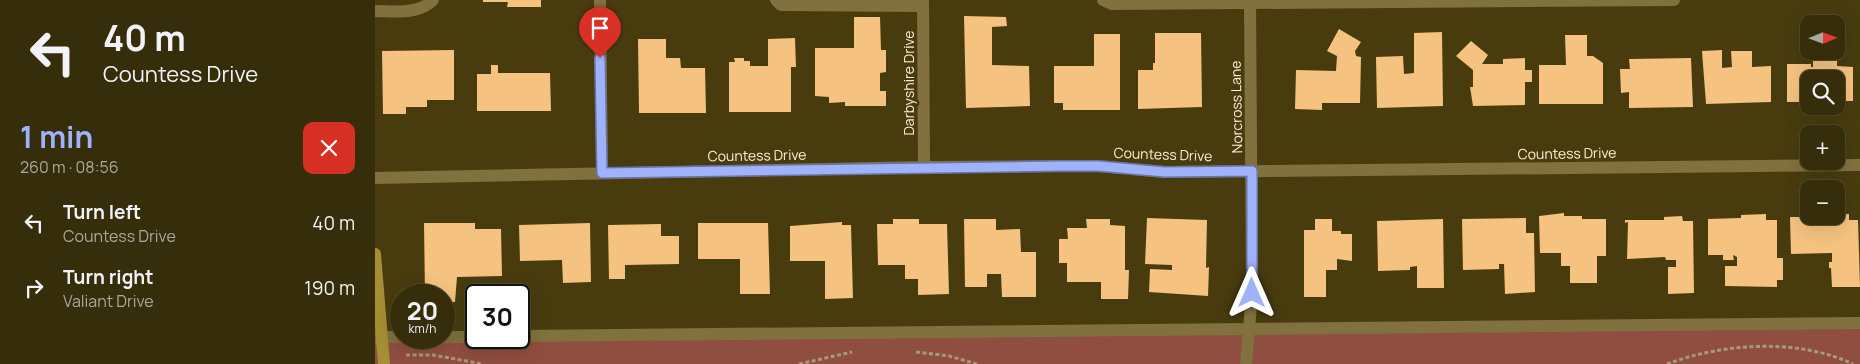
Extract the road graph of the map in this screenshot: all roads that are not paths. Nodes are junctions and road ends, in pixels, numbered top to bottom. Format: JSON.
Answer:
{"nodes":[{"id":1,"x":433,"y":0,"type":"edge"},
{"id":2,"x":600,"y":0,"type":"edge"},
{"id":3,"x":776,"y":0,"type":"edge"},
{"id":4,"x":1103,"y":0,"type":"edge"},
{"id":5,"x":1674,"y":0,"type":"edge"},
{"id":6,"x":1250,"y":2,"type":"edge"},
{"id":7,"x":923,"y":3,"type":"edge"},
{"id":8,"x":375,"y":11,"type":"edge"},
{"id":9,"x":1860,"y":165,"type":"edge"},
{"id":10,"x":923,"y":167,"type":"junction"},
{"id":11,"x":1252,"y":171,"type":"junction"},
{"id":12,"x":602,"y":173,"type":"junction"},
{"id":13,"x":375,"y":178,"type":"edge"},
{"id":14,"x":375,"y":254,"type":"edge"},
{"id":15,"x":1860,"y":323,"type":"edge"},
{"id":16,"x":1249,"y":330,"type":"junction"},
{"id":17,"x":530,"y":336,"type":"edge"},
{"id":18,"x":379,"y":337,"type":"edge"},
{"id":19,"x":384,"y":360,"type":"edge"},
{"id":20,"x":1246,"y":364,"type":"edge"}],
"edges":[{"from":1,"to":8,"type":"street"},
{"from":2,"to":12,"type":"street"},
{"from":3,"to":7,"type":"street"},
{"from":4,"to":6,"type":"street"},
{"from":5,"to":6,"type":"street"},
{"from":6,"to":11,"type":"street","name":"Norcross Lane"},
{"from":7,"to":10,"type":"street","name":"Darbyshire Drive"},
{"from":9,"to":11,"type":"street","name":"Countess Drive"},
{"from":10,"to":11,"type":"street","name":"Countess Drive"},
{"from":10,"to":12,"type":"street","name":"Countess Drive"},
{"from":11,"to":16,"type":"street","name":"Norcross Lane"},
{"from":12,"to":13,"type":"street","name":"Countess Drive"},
{"from":14,"to":18,"type":"street"},
{"from":15,"to":16,"type":"street"},
{"from":16,"to":17,"type":"street"},
{"from":16,"to":20,"type":"street","name":"Norcross Lane"},
{"from":18,"to":19,"type":"street"}]}
